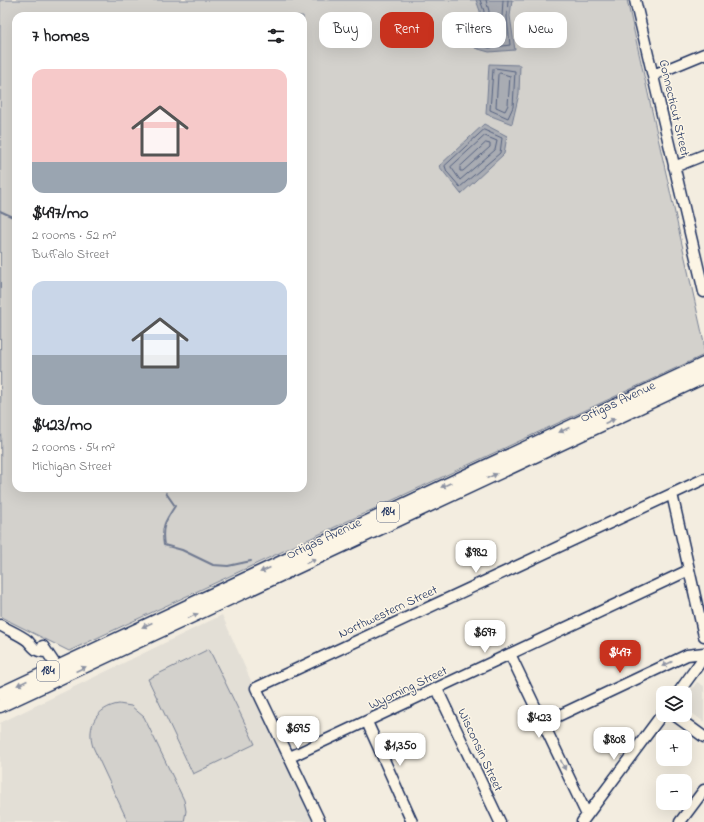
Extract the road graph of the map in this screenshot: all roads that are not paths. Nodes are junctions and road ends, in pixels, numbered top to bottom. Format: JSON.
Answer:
{"nodes":[{"id":1,"x":636,"y":0,"type":"edge"},
{"id":2,"x":704,"y":54,"type":"edge"},
{"id":3,"x":653,"y":75,"type":"junction"},
{"id":4,"x":704,"y":155,"type":"edge"},
{"id":5,"x":674,"y":167,"type":"junction"},
{"id":6,"x":700,"y":262,"type":"edge"},
{"id":7,"x":704,"y":292,"type":"edge"},
{"id":8,"x":704,"y":364,"type":"edge"},
{"id":9,"x":704,"y":377,"type":"edge"},
{"id":10,"x":704,"y":479,"type":"edge"},
{"id":11,"x":672,"y":494,"type":"junction"},
{"id":12,"x":689,"y":570,"type":"junction"},
{"id":13,"x":0,"y":625,"type":"edge"},
{"id":14,"x":704,"y":636,"type":"edge"},
{"id":15,"x":704,"y":653,"type":"edge"},
{"id":16,"x":510,"y":654,"type":"junction"},
{"id":17,"x":704,"y":657,"type":"edge"},
{"id":18,"x":57,"y":667,"type":"junction"},
{"id":19,"x":683,"y":686,"type":"edge"},
{"id":20,"x":437,"y":689,"type":"junction"},
{"id":21,"x":0,"y":694,"type":"edge"},
{"id":22,"x":0,"y":706,"type":"edge"},
{"id":23,"x":367,"y":722,"type":"junction"},
{"id":24,"x":656,"y":722,"type":"edge"},
{"id":25,"x":684,"y":722,"type":"edge"},
{"id":26,"x":543,"y":723,"type":"junction"},
{"id":27,"x":704,"y":736,"type":"edge"},
{"id":28,"x":290,"y":758,"type":"junction"},
{"id":29,"x":704,"y":790,"type":"edge"},
{"id":30,"x":585,"y":819,"type":"edge"},
{"id":31,"x":320,"y":822,"type":"edge"},
{"id":32,"x":412,"y":822,"type":"edge"},
{"id":33,"x":500,"y":822,"type":"edge"},
{"id":34,"x":680,"y":822,"type":"edge"}],
"edges":[{"from":1,"to":3,"type":"street","name":"Connecticut Street"},
{"from":2,"to":3,"type":"street"},
{"from":3,"to":5,"type":"street","name":"Connecticut Street"},
{"from":4,"to":5,"type":"street"},
{"from":5,"to":6,"type":"street","name":"Connecticut Street"},
{"from":6,"to":7,"type":"street","name":"Connecticut Street"},
{"from":8,"to":18,"type":"main road","name":"Ortigas Avenue","number":"184","one_way":true},
{"from":22,"to":9,"type":"main road","name":"Ortigas Avenue","number":"184","one_way":true},
{"from":10,"to":11,"type":"street","name":"Northwestern Street"},
{"from":11,"to":12,"type":"street"},
{"from":11,"to":28,"type":"street","name":"Northwestern Street"},
{"from":12,"to":14,"type":"street"},
{"from":12,"to":16,"type":"street","name":"Wyoming Street"},
{"from":13,"to":18,"type":"street"},
{"from":15,"to":26,"type":"street","one_way":true},
{"from":16,"to":20,"type":"street","name":"Wyoming Street"},
{"from":16,"to":26,"type":"street"},
{"from":17,"to":19,"type":"street"},
{"from":18,"to":21,"type":"main road","name":"Ortigas Avenue","number":"184","one_way":true},
{"from":20,"to":23,"type":"street","name":"Wyoming Street"},
{"from":20,"to":33,"type":"street","name":"Wisconsin Street"},
{"from":23,"to":28,"type":"street","name":"Wyoming Street"},
{"from":23,"to":32,"type":"street"},
{"from":24,"to":30,"type":"street"},
{"from":25,"to":27,"type":"street"},
{"from":26,"to":30,"type":"street","one_way":true},
{"from":28,"to":31,"type":"street"},
{"from":29,"to":34,"type":"street"}]}
